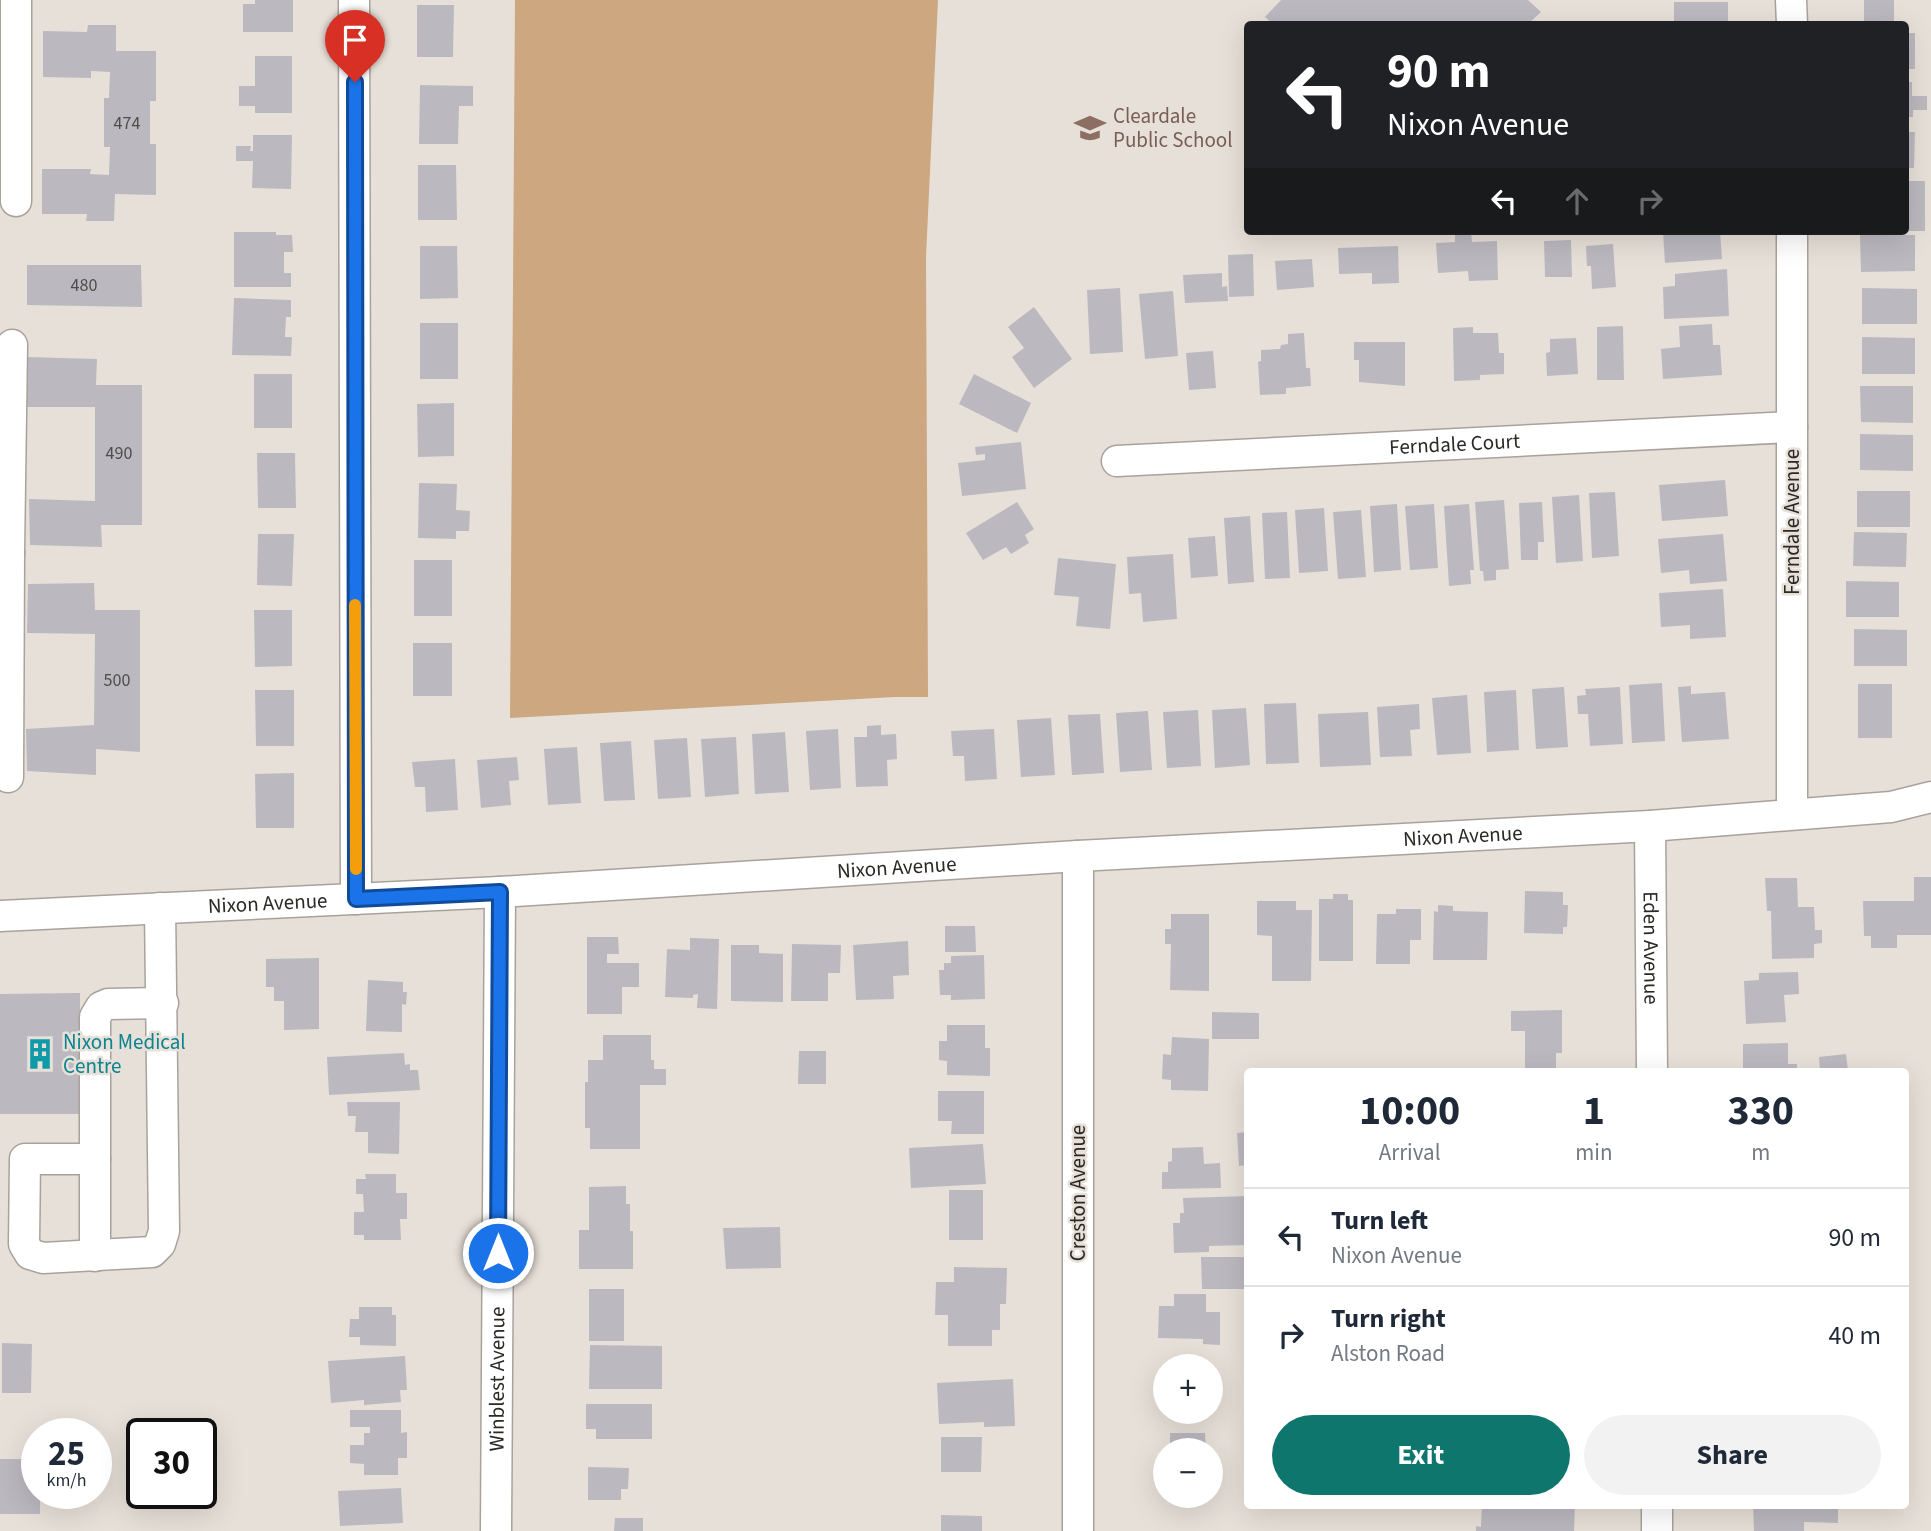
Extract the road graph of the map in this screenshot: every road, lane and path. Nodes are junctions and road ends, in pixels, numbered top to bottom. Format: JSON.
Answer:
{"nodes":[{"id":1,"x":16,"y":0,"type":"edge"},
{"id":2,"x":354,"y":0,"type":"edge"},
{"id":3,"x":1791,"y":0,"type":"edge"},
{"id":4,"x":1791,"y":21,"type":"edge"},
{"id":5,"x":16,"y":201,"type":"dead end"},
{"id":6,"x":1792,"y":235,"type":"edge"},
{"id":7,"x":12,"y":345,"type":"dead end"},
{"id":8,"x":1792,"y":427,"type":"junction"},
{"id":9,"x":1117,"y":461,"type":"dead end"},
{"id":10,"x":4,"y":553,"type":"edge"},
{"id":11,"x":8,"y":777,"type":"dead end"},
{"id":12,"x":1931,"y":797,"type":"edge"},
{"id":13,"x":1792,"y":814,"type":"junction"},
{"id":14,"x":1650,"y":826,"type":"junction"},
{"id":15,"x":1078,"y":856,"type":"junction"},
{"id":16,"x":500,"y":892,"type":"junction"},
{"id":17,"x":356,"y":899,"type":"junction"},
{"id":18,"x":160,"y":908,"type":"junction"},
{"id":19,"x":0,"y":916,"type":"edge"},
{"id":20,"x":163,"y":1003,"type":"junction"},
{"id":21,"x":1652,"y":1068,"type":"edge"},
{"id":22,"x":94,"y":1159,"type":"junction"},
{"id":23,"x":95,"y":1256,"type":"junction"},
{"id":24,"x":1657,"y":1509,"type":"edge"},
{"id":25,"x":496,"y":1531,"type":"edge"},
{"id":26,"x":1077,"y":1531,"type":"edge"},
{"id":27,"x":1657,"y":1531,"type":"edge"}],
"edges":[{"from":1,"to":5,"type":"street"},
{"from":2,"to":17,"type":"street"},
{"from":3,"to":4,"type":"street"},
{"from":6,"to":8,"type":"street","name":"Ferndale Avenue"},
{"from":7,"to":10,"type":"street"},
{"from":8,"to":9,"type":"street","name":"Ferndale Court"},
{"from":8,"to":13,"type":"street","name":"Ferndale Avenue"},
{"from":10,"to":11,"type":"street"},
{"from":12,"to":13,"type":"street","name":"Nixon Avenue"},
{"from":13,"to":14,"type":"street","name":"Nixon Avenue"},
{"from":14,"to":15,"type":"street","name":"Nixon Avenue"},
{"from":14,"to":21,"type":"street","name":"Eden Avenue"},
{"from":15,"to":16,"type":"street","name":"Nixon Avenue"},
{"from":15,"to":26,"type":"street","name":"Creston Avenue"},
{"from":16,"to":17,"type":"street","name":"Nixon Avenue"},
{"from":16,"to":25,"type":"street","name":"Winblest Avenue"},
{"from":17,"to":18,"type":"street","name":"Nixon Avenue"},
{"from":18,"to":19,"type":"street","name":"Nixon Avenue"},
{"from":18,"to":20,"type":"street"},
{"from":20,"to":22,"type":"street"},
{"from":20,"to":23,"type":"street"},
{"from":22,"to":23,"type":"street"},
{"from":22,"to":23,"type":"street"},
{"from":24,"to":27,"type":"street"}]}
